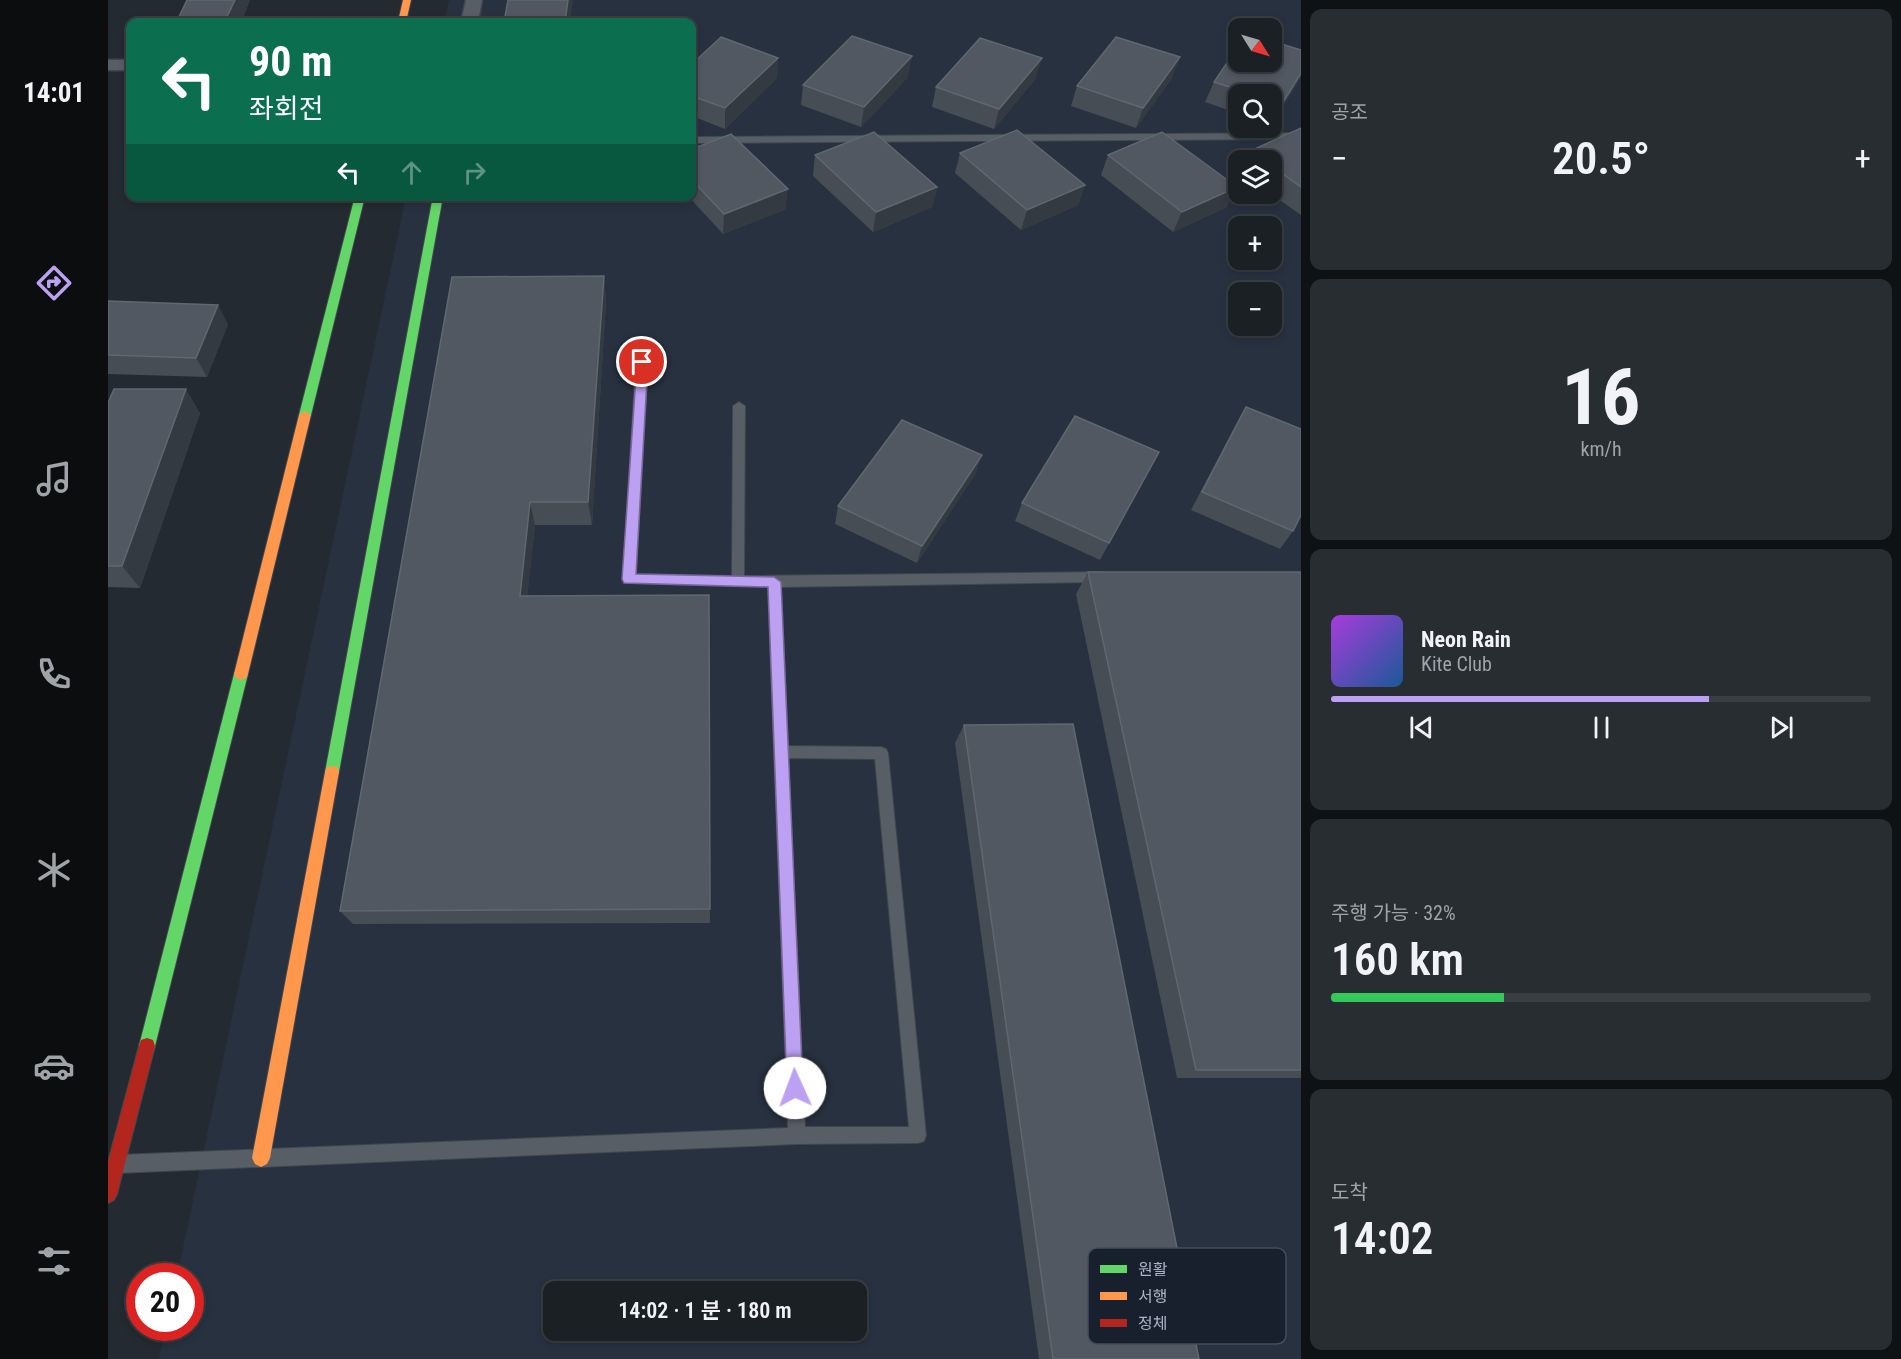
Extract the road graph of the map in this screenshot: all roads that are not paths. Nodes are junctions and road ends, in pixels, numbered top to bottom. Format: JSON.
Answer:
{"nodes":[{"id":1,"x":407,"y":0,"type":"edge"},
{"id":2,"x":474,"y":0,"type":"edge"},
{"id":3,"x":403,"y":18,"type":"edge"},
{"id":4,"x":471,"y":18,"type":"edge"},
{"id":5,"x":108,"y":65,"type":"edge"},
{"id":6,"x":126,"y":65,"type":"edge"},
{"id":7,"x":1301,"y":136,"type":"edge"},
{"id":8,"x":696,"y":140,"type":"edge"},
{"id":9,"x":359,"y":201,"type":"edge"},
{"id":10,"x":437,"y":201,"type":"edge"},
{"id":11,"x":642,"y":362,"type":"dead end"},
{"id":12,"x":739,"y":406,"type":"dead end"},
{"id":13,"x":1112,"y":577,"type":"edge"},
{"id":14,"x":738,"y":581,"type":"junction"},
{"id":15,"x":774,"y":582,"type":"junction"},
{"id":16,"x":782,"y":752,"type":"junction"},
{"id":17,"x":796,"y":1136,"type":"junction"},
{"id":18,"x":261,"y":1158,"type":"junction"},
{"id":19,"x":111,"y":1174,"type":"edge"}],
"edges":[{"from":1,"to":3,"type":"street"},
{"from":2,"to":4,"type":"street"},
{"from":5,"to":6,"type":"street"},
{"from":7,"to":8,"type":"lane"},
{"from":9,"to":19,"type":"street"},
{"from":10,"to":18,"type":"street"},
{"from":11,"to":14,"type":"lane"},
{"from":12,"to":14,"type":"lane"},
{"from":13,"to":15,"type":"lane"},
{"from":14,"to":15,"type":"lane"},
{"from":15,"to":16,"type":"lane"},
{"from":16,"to":17,"type":"lane"},
{"from":16,"to":17,"type":"lane"},
{"from":17,"to":18,"type":"lane"},
{"from":18,"to":19,"type":"lane"}]}
